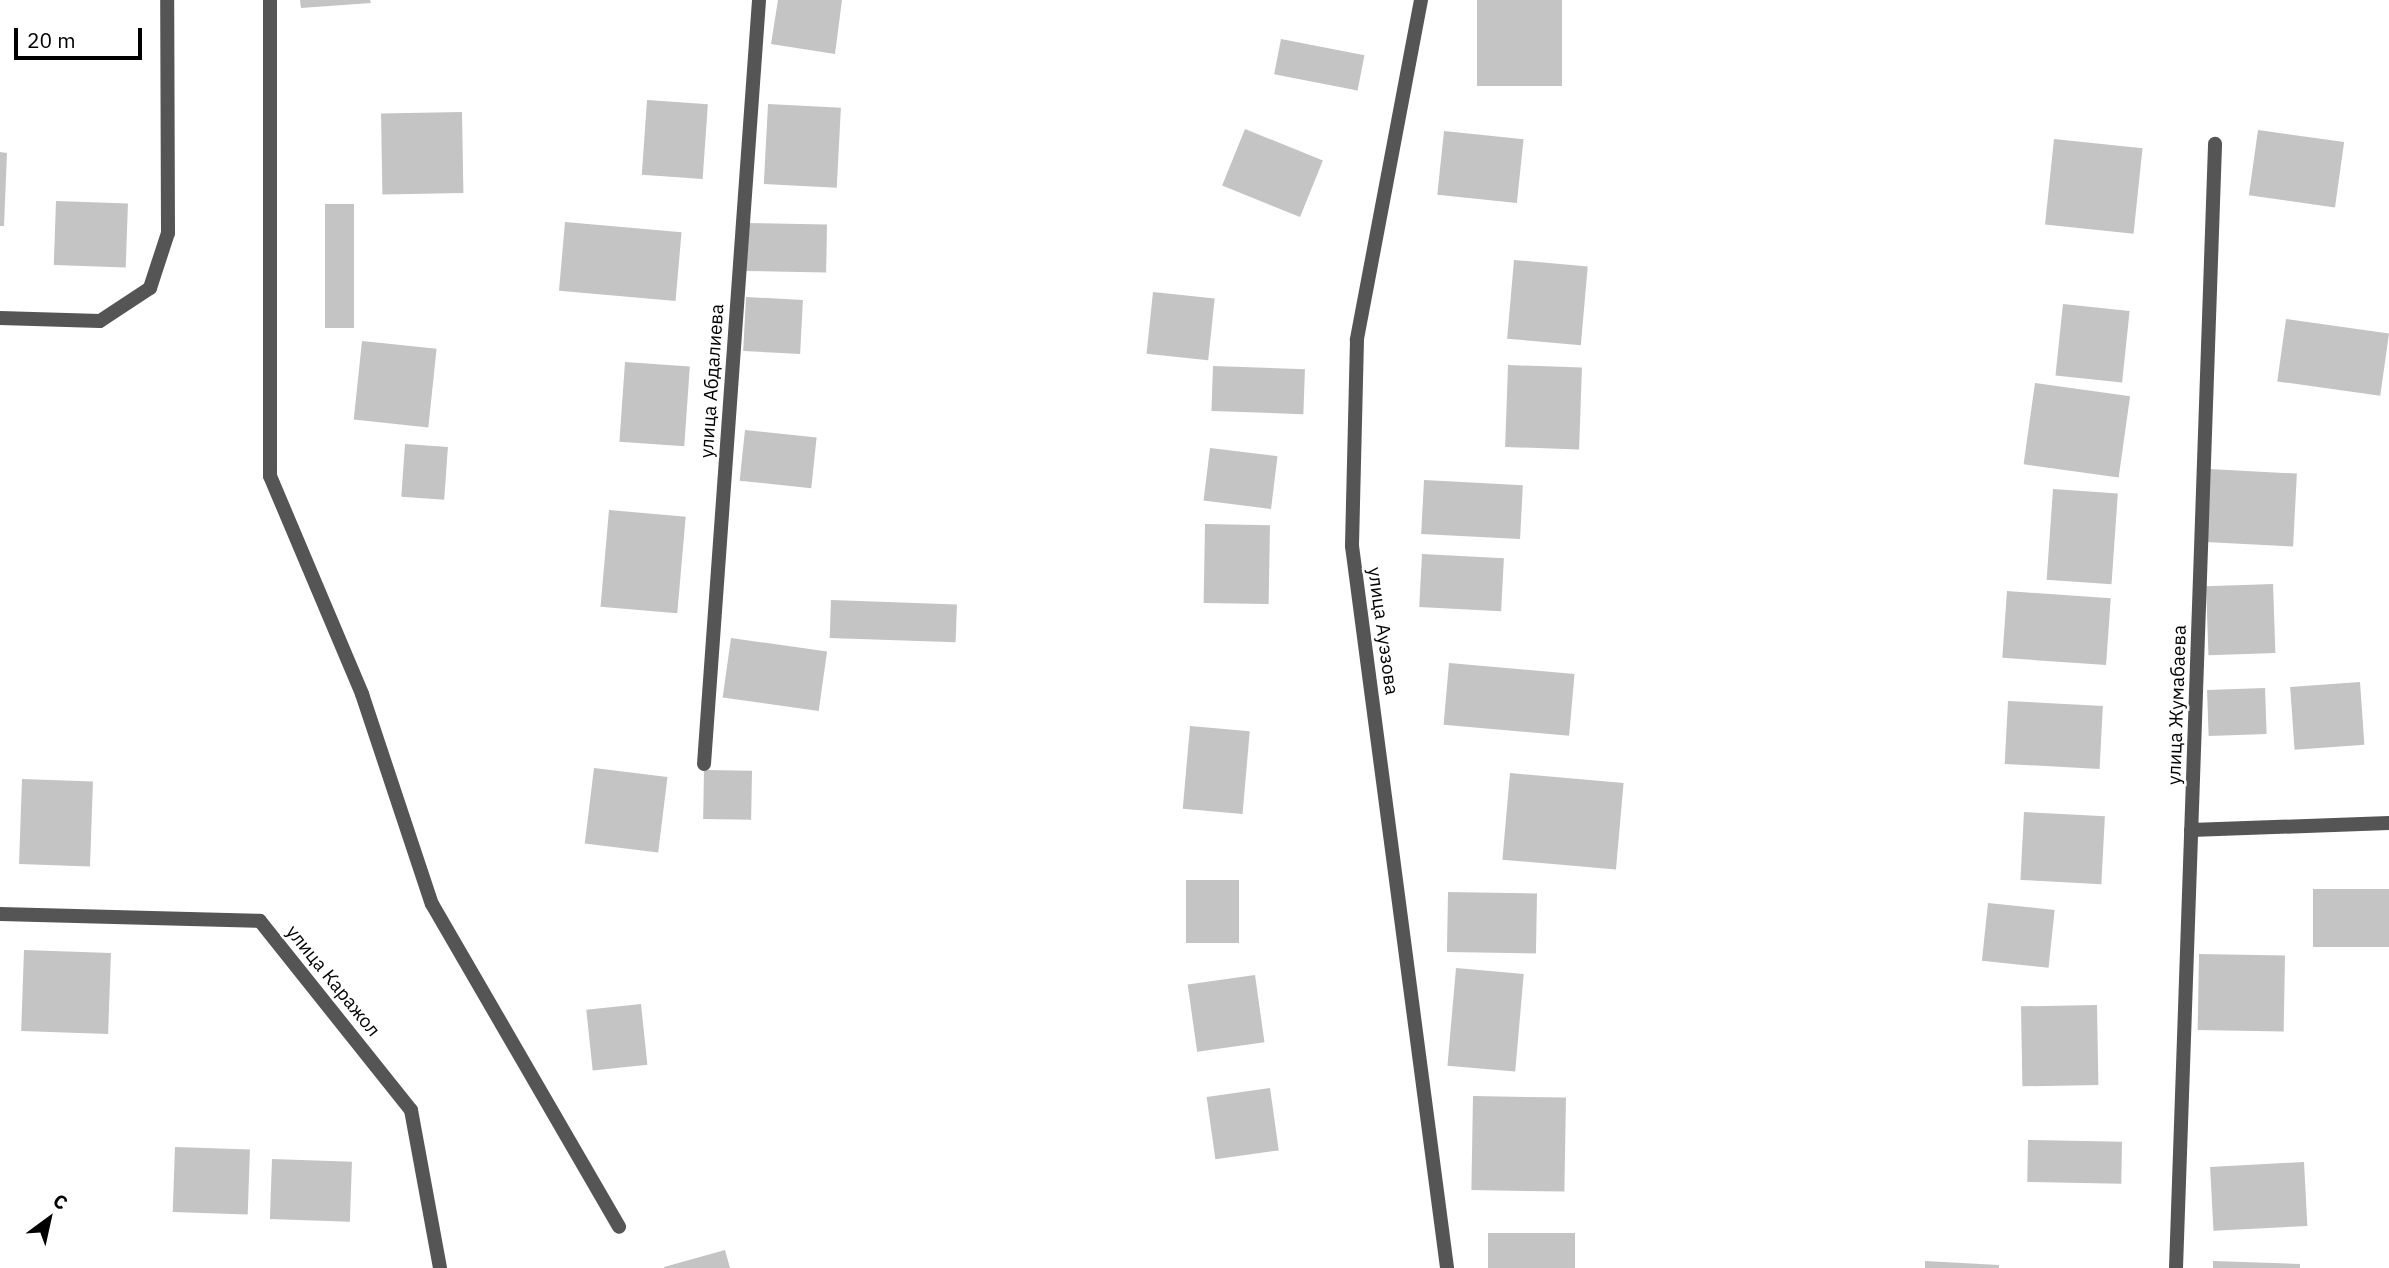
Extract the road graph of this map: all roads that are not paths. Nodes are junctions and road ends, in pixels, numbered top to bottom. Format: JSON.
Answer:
{"nodes":[{"id":1,"x":167,"y":0,"type":"edge"},
{"id":2,"x":270,"y":0,"type":"edge"},
{"id":3,"x":759,"y":0,"type":"edge"},
{"id":4,"x":1421,"y":0,"type":"edge"},
{"id":5,"x":2216,"y":144,"type":"dead end"},
{"id":6,"x":0,"y":318,"type":"edge"},
{"id":7,"x":704,"y":764,"type":"dead end"},
{"id":8,"x":2389,"y":823,"type":"edge"},
{"id":9,"x":2191,"y":830,"type":"junction"},
{"id":10,"x":0,"y":914,"type":"edge"},
{"id":11,"x":619,"y":1227,"type":"dead end"},
{"id":12,"x":440,"y":1268,"type":"edge"},
{"id":13,"x":1447,"y":1268,"type":"edge"},
{"id":14,"x":2176,"y":1268,"type":"edge"}],
"edges":[{"from":1,"to":6,"type":"street"},
{"from":2,"to":11,"type":"street"},
{"from":3,"to":7,"type":"street","name":"улица Абдалиева"},
{"from":4,"to":13,"type":"street","name":"улица Ауэзова"},
{"from":5,"to":9,"type":"street","name":"улица Жумабаева"},
{"from":8,"to":9,"type":"street"},
{"from":9,"to":14,"type":"street","name":"улица Жумабаева"},
{"from":10,"to":12,"type":"street","name":"улица Каражол"}]}
